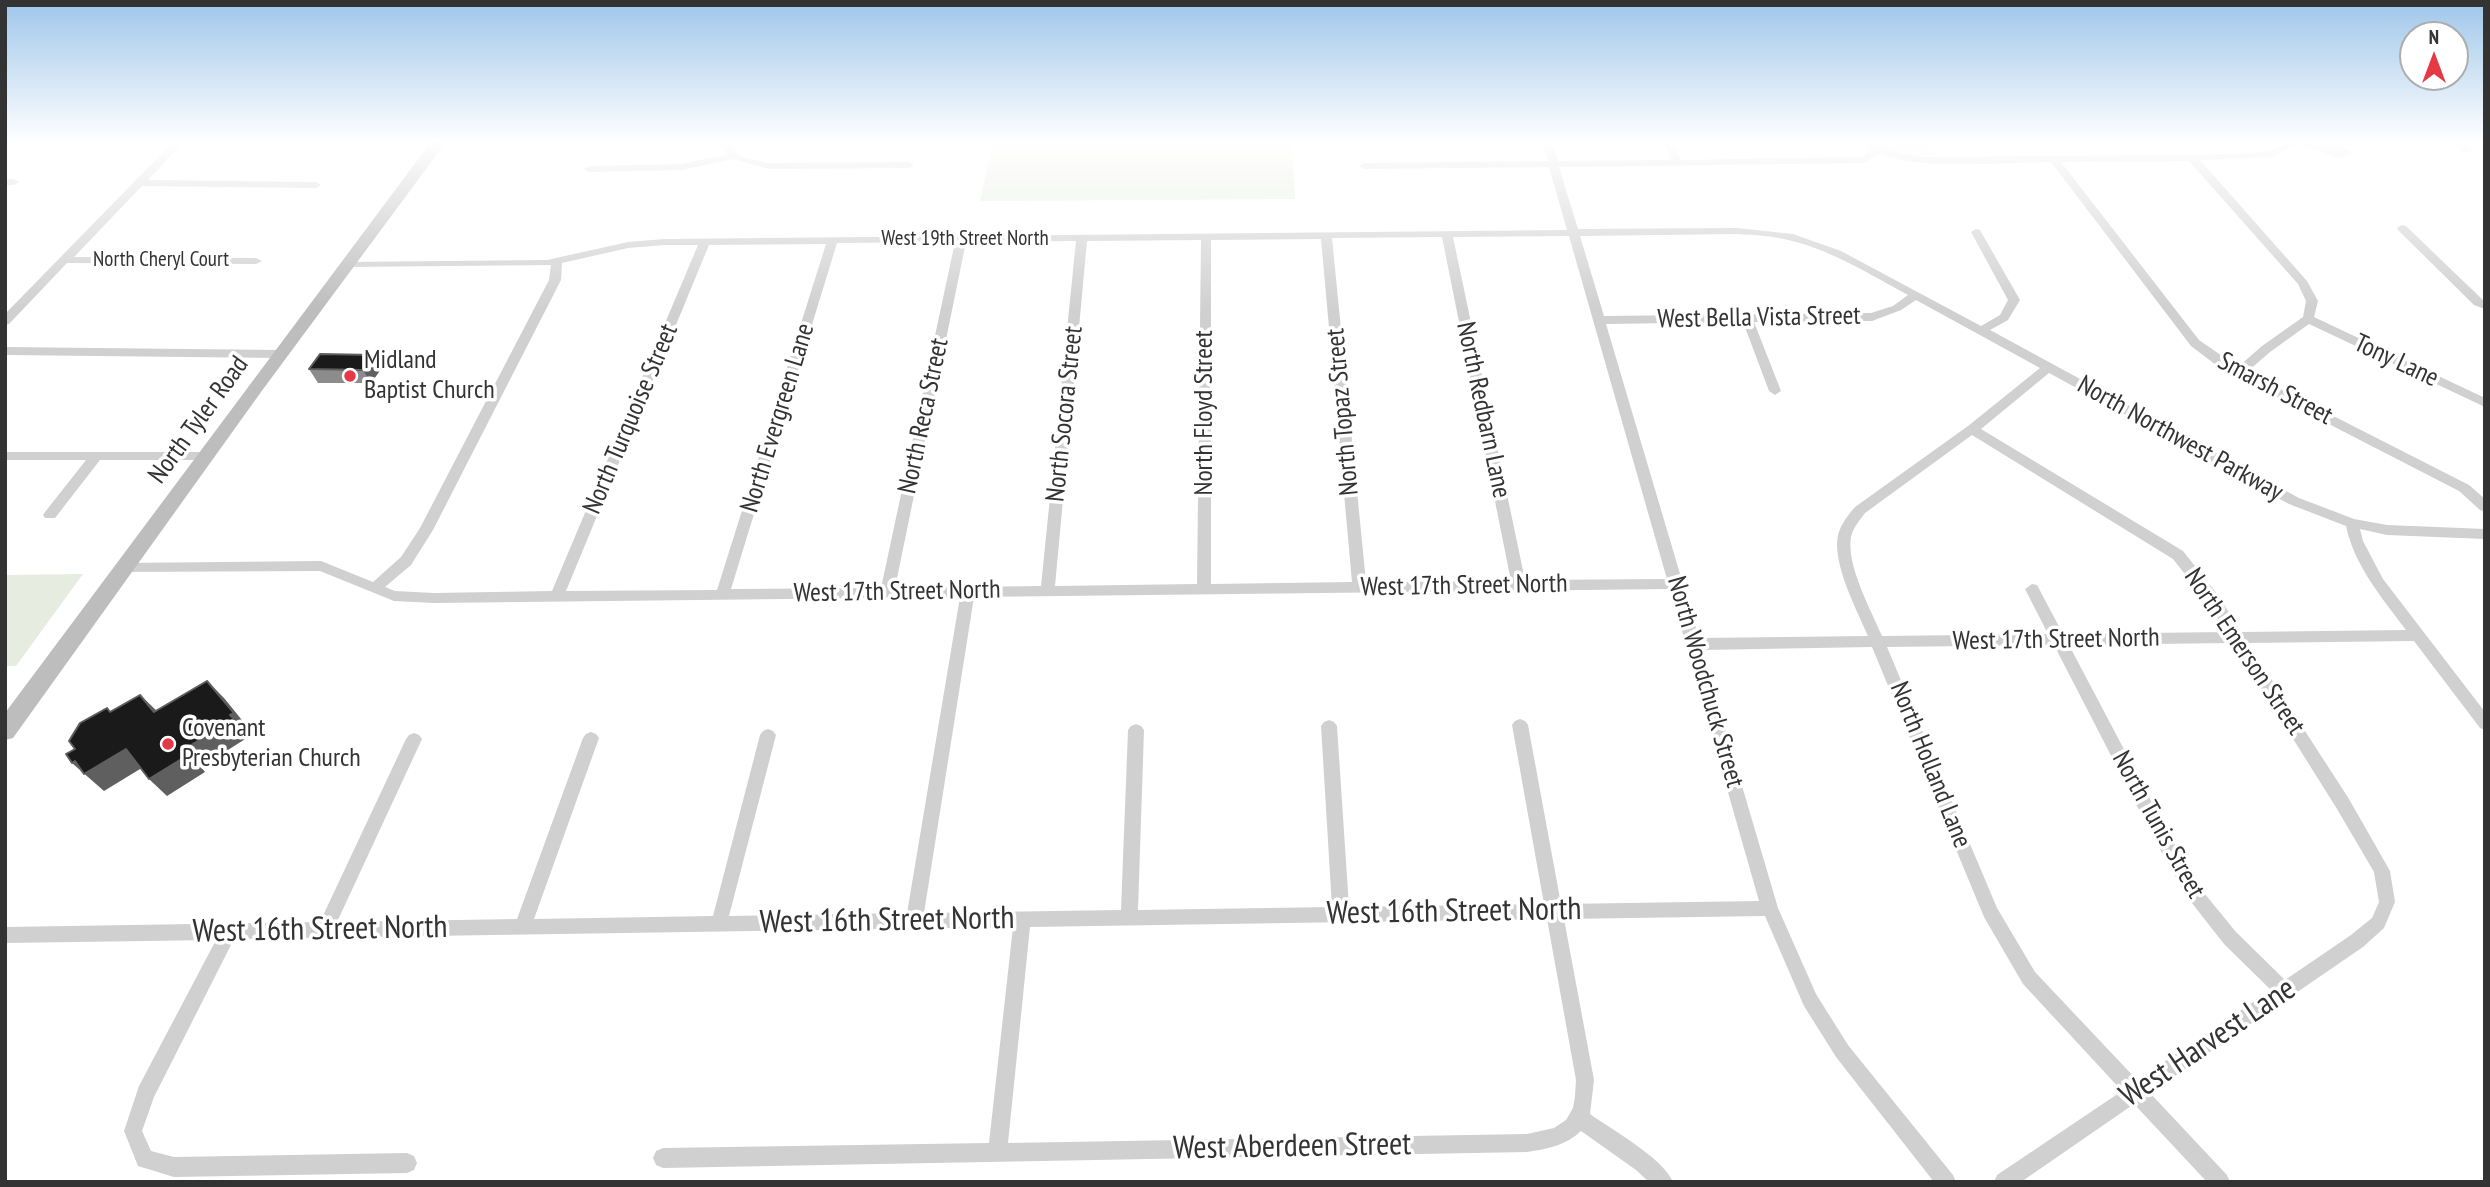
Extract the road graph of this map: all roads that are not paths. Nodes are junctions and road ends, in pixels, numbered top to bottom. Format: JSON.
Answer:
{"nodes":[{"id":1,"x":125,"y":197,"type":"edge"},
{"id":2,"x":397,"y":197,"type":"edge"},
{"id":3,"x":1563,"y":197,"type":"edge"},
{"id":4,"x":2083,"y":197,"type":"edge"},
{"id":5,"x":2226,"y":197,"type":"edge"},
{"id":6,"x":2402,"y":228,"type":"dead end"},
{"id":7,"x":1976,"y":232,"type":"dead end"},
{"id":8,"x":1573,"y":233,"type":"junction"},
{"id":9,"x":1447,"y":234,"type":"junction"},
{"id":10,"x":1326,"y":236,"type":"junction"},
{"id":11,"x":1796,"y":236,"type":"joint"},
{"id":12,"x":1206,"y":237,"type":"junction"},
{"id":13,"x":1082,"y":238,"type":"junction"},
{"id":14,"x":833,"y":240,"type":"junction"},
{"id":15,"x":961,"y":240,"type":"junction"},
{"id":16,"x":705,"y":242,"type":"junction"},
{"id":17,"x":66,"y":260,"type":"junction"},
{"id":18,"x":256,"y":261,"type":"dead end"},
{"id":19,"x":556,"y":261,"type":"junction"},
{"id":20,"x":347,"y":264,"type":"junction"},
{"id":21,"x":1914,"y":295,"type":"junction"},
{"id":22,"x":2485,"y":306,"type":"edge"},
{"id":23,"x":1747,"y":318,"type":"junction"},
{"id":24,"x":2308,"y":319,"type":"junction"},
{"id":25,"x":1598,"y":320,"type":"junction"},
{"id":26,"x":5,"y":321,"type":"edge"},
{"id":27,"x":1980,"y":331,"type":"junction"},
{"id":28,"x":5,"y":351,"type":"edge"},
{"id":29,"x":280,"y":354,"type":"junction"},
{"id":30,"x":2049,"y":367,"type":"junction"},
{"id":31,"x":2239,"y":373,"type":"junction"},
{"id":32,"x":2485,"y":385,"type":"edge"},
{"id":33,"x":1775,"y":391,"type":"dead end"},
{"id":34,"x":2479,"y":400,"type":"edge"},
{"id":35,"x":1972,"y":429,"type":"junction"},
{"id":36,"x":5,"y":456,"type":"edge"},
{"id":37,"x":96,"y":456,"type":"junction"},
{"id":38,"x":204,"y":457,"type":"junction"},
{"id":39,"x":2485,"y":507,"type":"edge"},
{"id":40,"x":50,"y":515,"type":"dead end"},
{"id":41,"x":2352,"y":523,"type":"junction"},
{"id":42,"x":2485,"y":534,"type":"edge"},
{"id":43,"x":123,"y":568,"type":"junction"},
{"id":44,"x":1677,"y":584,"type":"junction"},
{"id":45,"x":1519,"y":586,"type":"junction"},
{"id":46,"x":376,"y":587,"type":"junction"},
{"id":47,"x":1359,"y":587,"type":"junction"},
{"id":48,"x":1204,"y":589,"type":"junction"},
{"id":49,"x":2032,"y":589,"type":"dead end"},
{"id":50,"x":1048,"y":590,"type":"junction"},
{"id":51,"x":887,"y":592,"type":"junction"},
{"id":52,"x":968,"y":592,"type":"junction"},
{"id":53,"x":722,"y":595,"type":"junction"},
{"id":54,"x":556,"y":597,"type":"junction"},
{"id":55,"x":2417,"y":635,"type":"junction"},
{"id":56,"x":2238,"y":637,"type":"junction"},
{"id":57,"x":2059,"y":640,"type":"junction"},
{"id":58,"x":1879,"y":642,"type":"junction"},
{"id":59,"x":1695,"y":644,"type":"junction"},
{"id":60,"x":2485,"y":724,"type":"edge"},
{"id":61,"x":1520,"y":725,"type":"dead end"},
{"id":62,"x":1329,"y":726,"type":"dead end"},
{"id":63,"x":1136,"y":730,"type":"dead end"},
{"id":64,"x":5,"y":732,"type":"edge"},
{"id":65,"x":768,"y":736,"type":"dead end"},
{"id":66,"x":591,"y":738,"type":"dead end"},
{"id":67,"x":414,"y":739,"type":"dead end"},
{"id":68,"x":2385,"y":887,"type":"joint"},
{"id":69,"x":1770,"y":908,"type":"junction"},
{"id":70,"x":1554,"y":911,"type":"junction"},
{"id":71,"x":1341,"y":914,"type":"junction"},
{"id":72,"x":1129,"y":918,"type":"junction"},
{"id":73,"x":1022,"y":919,"type":"junction"},
{"id":74,"x":914,"y":921,"type":"junction"},
{"id":75,"x":719,"y":924,"type":"junction"},
{"id":76,"x":523,"y":927,"type":"junction"},
{"id":77,"x":326,"y":930,"type":"junction"},
{"id":78,"x":229,"y":932,"type":"junction"},
{"id":79,"x":5,"y":935,"type":"edge"},
{"id":80,"x":2284,"y":991,"type":"junction"},
{"id":81,"x":2134,"y":1093,"type":"junction"},
{"id":82,"x":1580,"y":1118,"type":"junction"},
{"id":83,"x":997,"y":1153,"type":"junction"},
{"id":84,"x":663,"y":1158,"type":"dead end"},
{"id":85,"x":407,"y":1163,"type":"dead end"},
{"id":86,"x":1663,"y":1182,"type":"edge"},
{"id":87,"x":1946,"y":1182,"type":"edge"},
{"id":88,"x":2004,"y":1182,"type":"edge"},
{"id":89,"x":2220,"y":1182,"type":"edge"}],
"edges":[{"from":1,"to":17,"type":"street"},
{"from":2,"to":20,"type":"main road","name":"North Tyler Road"},
{"from":3,"to":8,"type":"street","name":"North Woodchuck Street"},
{"from":4,"to":31,"type":"street","name":"Smarsh Street"},
{"from":5,"to":24,"type":"street"},
{"from":6,"to":22,"type":"street"},
{"from":7,"to":27,"type":"street"},
{"from":8,"to":9,"type":"street","name":"West 19th Street North"},
{"from":8,"to":11,"type":"street","name":"West 19th Street North"},
{"from":8,"to":25,"type":"street","name":"North Woodchuck Street"},
{"from":9,"to":10,"type":"street","name":"West 19th Street North"},
{"from":9,"to":45,"type":"street","name":"North Redbarn Lane"},
{"from":10,"to":12,"type":"street","name":"West 19th Street North"},
{"from":10,"to":47,"type":"street","name":"North Topaz Street"},
{"from":11,"to":21,"type":"street","name":"North Northwest Parkway"},
{"from":12,"to":13,"type":"street","name":"West 19th Street North"},
{"from":12,"to":48,"type":"street","name":"North Floyd Street"},
{"from":13,"to":15,"type":"street","name":"West 19th Street North"},
{"from":13,"to":50,"type":"street","name":"North Socora Street"},
{"from":14,"to":15,"type":"street","name":"West 19th Street North"},
{"from":14,"to":16,"type":"street","name":"West 19th Street North"},
{"from":14,"to":53,"type":"street","name":"North Evergreen Lane"},
{"from":15,"to":51,"type":"street","name":"North Reca Street"},
{"from":16,"to":19,"type":"street","name":"West 19th Street North"},
{"from":16,"to":54,"type":"street","name":"North Turquoise Street"},
{"from":17,"to":18,"type":"street","name":"North Cheryl Court"},
{"from":17,"to":26,"type":"street"},
{"from":19,"to":20,"type":"street","name":"West 19th Street North"},
{"from":19,"to":46,"type":"street"},
{"from":20,"to":29,"type":"main road","name":"North Tyler Road"},
{"from":21,"to":23,"type":"street","name":"West Bella Vista Street"},
{"from":21,"to":27,"type":"street","name":"North Northwest Parkway"},
{"from":23,"to":25,"type":"street","name":"West Bella Vista Street"},
{"from":23,"to":33,"type":"street"},
{"from":24,"to":31,"type":"street"},
{"from":24,"to":34,"type":"street","name":"Tony Lane"},
{"from":25,"to":44,"type":"street","name":"North Woodchuck Street"},
{"from":27,"to":30,"type":"street","name":"North Northwest Parkway"},
{"from":28,"to":29,"type":"street"},
{"from":29,"to":38,"type":"main road","name":"North Tyler Road"},
{"from":30,"to":35,"type":"street","name":"North Holland Lane"},
{"from":30,"to":41,"type":"street","name":"North Northwest Parkway"},
{"from":31,"to":39,"type":"street","name":"Smarsh Street"},
{"from":32,"to":34,"type":"street"},
{"from":35,"to":56,"type":"street","name":"North Emerson Street"},
{"from":35,"to":58,"type":"street","name":"North Holland Lane"},
{"from":36,"to":37,"type":"street"},
{"from":37,"to":38,"type":"street"},
{"from":37,"to":40,"type":"street"},
{"from":38,"to":43,"type":"main road","name":"North Tyler Road"},
{"from":41,"to":42,"type":"street","name":"North Northwest Parkway"},
{"from":41,"to":55,"type":"street"},
{"from":43,"to":46,"type":"street","name":"West 17th Street North"},
{"from":43,"to":64,"type":"main road","name":"North Tyler Road"},
{"from":44,"to":45,"type":"street","name":"West 17th Street North"},
{"from":44,"to":59,"type":"street","name":"North Woodchuck Street"},
{"from":45,"to":47,"type":"street","name":"West 17th Street North"},
{"from":46,"to":54,"type":"street","name":"West 17th Street North"},
{"from":47,"to":48,"type":"street","name":"West 17th Street North"},
{"from":48,"to":50,"type":"street","name":"West 17th Street North"},
{"from":49,"to":57,"type":"street","name":"North Tunis Street"},
{"from":50,"to":52,"type":"street","name":"West 17th Street North"},
{"from":51,"to":52,"type":"street","name":"West 17th Street North"},
{"from":51,"to":53,"type":"street","name":"West 17th Street North"},
{"from":52,"to":74,"type":"street"},
{"from":53,"to":54,"type":"street","name":"West 17th Street North"},
{"from":55,"to":56,"type":"street","name":"West 17th Street North"},
{"from":55,"to":60,"type":"street"},
{"from":56,"to":57,"type":"street","name":"West 17th Street North"},
{"from":56,"to":68,"type":"street","name":"North Emerson Street"},
{"from":57,"to":58,"type":"street","name":"West 17th Street North"},
{"from":57,"to":80,"type":"street","name":"North Tunis Street"},
{"from":58,"to":59,"type":"street","name":"West 17th Street North"},
{"from":58,"to":81,"type":"street","name":"North Holland Lane"},
{"from":59,"to":69,"type":"street","name":"North Woodchuck Street"},
{"from":61,"to":70,"type":"street"},
{"from":62,"to":71,"type":"street"},
{"from":63,"to":72,"type":"street"},
{"from":65,"to":75,"type":"street"},
{"from":66,"to":76,"type":"street"},
{"from":67,"to":77,"type":"street"},
{"from":68,"to":80,"type":"street","name":"West Harvest Lane"},
{"from":69,"to":70,"type":"street","name":"West 16th Street North"},
{"from":69,"to":87,"type":"street","name":"North Woodchuck Street"},
{"from":70,"to":71,"type":"street","name":"West 16th Street North"},
{"from":70,"to":82,"type":"street"},
{"from":71,"to":72,"type":"street","name":"West 16th Street North"},
{"from":72,"to":73,"type":"street","name":"West 16th Street North"},
{"from":73,"to":74,"type":"street","name":"West 16th Street North"},
{"from":73,"to":83,"type":"street"},
{"from":74,"to":75,"type":"street","name":"West 16th Street North"},
{"from":75,"to":76,"type":"street","name":"West 16th Street North"},
{"from":76,"to":77,"type":"street","name":"West 16th Street North"},
{"from":77,"to":78,"type":"street","name":"West 16th Street North"},
{"from":78,"to":79,"type":"street","name":"West 16th Street North"},
{"from":78,"to":85,"type":"street"},
{"from":80,"to":81,"type":"street","name":"West Harvest Lane"},
{"from":81,"to":88,"type":"street","name":"West Harvest Lane"},
{"from":81,"to":89,"type":"street","name":"North Holland Lane"},
{"from":82,"to":83,"type":"street","name":"West Aberdeen Street"},
{"from":82,"to":86,"type":"street"},
{"from":83,"to":84,"type":"street","name":"West Aberdeen Street"}]}
